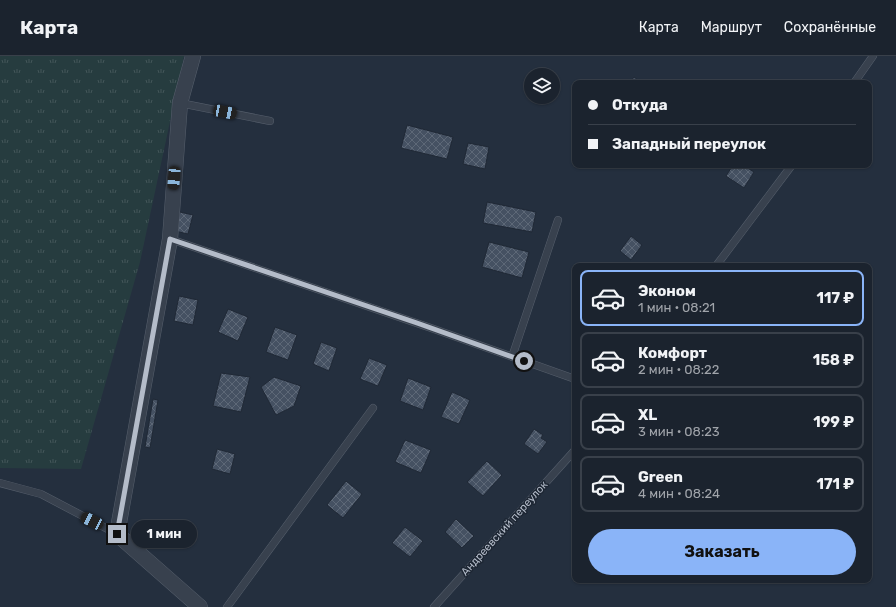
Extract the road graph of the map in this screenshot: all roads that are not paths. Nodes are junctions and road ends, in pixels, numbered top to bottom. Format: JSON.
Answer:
{"nodes":[{"id":1,"x":193,"y":56,"type":"edge"},
{"id":2,"x":873,"y":56,"type":"edge"},
{"id":3,"x":856,"y":80,"type":"edge"},
{"id":4,"x":180,"y":103,"type":"junction"},
{"id":5,"x":270,"y":121,"type":"dead end"},
{"id":6,"x":790,"y":168,"type":"edge"},
{"id":7,"x":558,"y":220,"type":"dead end"},
{"id":8,"x":170,"y":239,"type":"junction"},
{"id":9,"x":718,"y":263,"type":"edge"},
{"id":10,"x":512,"y":357,"type":"junction"},
{"id":11,"x":572,"y":378,"type":"edge"},
{"id":12,"x":373,"y":408,"type":"dead end"},
{"id":13,"x":572,"y":453,"type":"edge"},
{"id":14,"x":0,"y":483,"type":"edge"},
{"id":15,"x":117,"y":534,"type":"junction"},
{"id":16,"x":200,"y":607,"type":"edge"},
{"id":17,"x":227,"y":607,"type":"edge"},
{"id":18,"x":434,"y":607,"type":"edge"}],
"edges":[{"from":1,"to":4,"type":"street"},
{"from":2,"to":3,"type":"lane"},
{"from":4,"to":5,"type":"lane"},
{"from":4,"to":8,"type":"street"},
{"from":6,"to":9,"type":"lane"},
{"from":7,"to":10,"type":"lane"},
{"from":8,"to":10,"type":"lane"},
{"from":8,"to":15,"type":"street"},
{"from":10,"to":11,"type":"lane"},
{"from":12,"to":17,"type":"lane"},
{"from":13,"to":18,"type":"lane","name":"Андреевский переулок"},
{"from":14,"to":15,"type":"lane"},
{"from":15,"to":16,"type":"street"}]}
